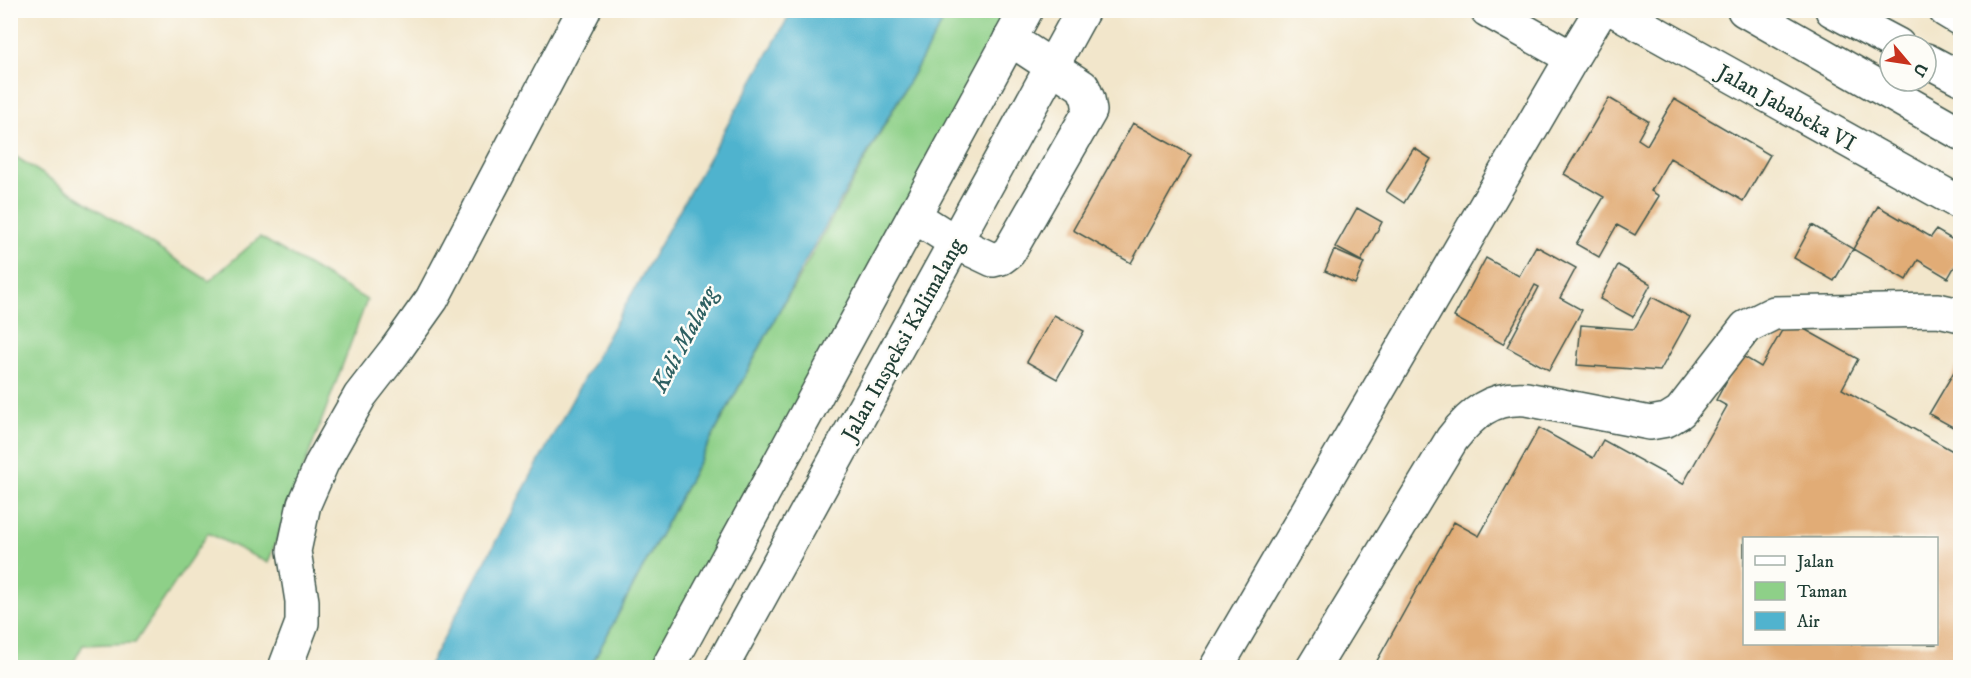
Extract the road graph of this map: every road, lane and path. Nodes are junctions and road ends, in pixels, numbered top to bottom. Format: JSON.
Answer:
{"nodes":[{"id":1,"x":584,"y":10,"type":"edge"},
{"id":2,"x":1026,"y":10,"type":"edge"},
{"id":3,"x":1083,"y":10,"type":"edge"},
{"id":4,"x":1487,"y":10,"type":"edge"},
{"id":5,"x":1601,"y":10,"type":"edge"},
{"id":6,"x":1614,"y":10,"type":"edge"},
{"id":7,"x":1744,"y":10,"type":"edge"},
{"id":8,"x":1832,"y":10,"type":"edge"},
{"id":9,"x":1945,"y":10,"type":"edge"},
{"id":10,"x":1960,"y":19,"type":"edge"},
{"id":11,"x":1878,"y":34,"type":"edge"},
{"id":12,"x":1011,"y":39,"type":"junction"},
{"id":13,"x":1572,"y":58,"type":"junction"},
{"id":14,"x":1052,"y":66,"type":"junction"},
{"id":15,"x":1938,"y":66,"type":"edge"},
{"id":16,"x":1960,"y":78,"type":"edge"},
{"id":17,"x":1960,"y":133,"type":"edge"},
{"id":18,"x":1960,"y":204,"type":"edge"},
{"id":19,"x":914,"y":216,"type":"junction"},
{"id":20,"x":955,"y":242,"type":"junction"},
{"id":21,"x":1960,"y":315,"type":"edge"},
{"id":22,"x":285,"y":668,"type":"edge"},
{"id":23,"x":668,"y":668,"type":"edge"},
{"id":24,"x":721,"y":668,"type":"edge"},
{"id":25,"x":1216,"y":668,"type":"edge"},
{"id":26,"x":1313,"y":668,"type":"edge"}],
"edges":[{"from":1,"to":22,"type":"main road"},
{"from":2,"to":12,"type":"main road"},
{"from":3,"to":14,"type":"main road","name":"Jalan Inspeksi Kalimalang"},
{"from":4,"to":13,"type":"main road"},
{"from":5,"to":13,"type":"main road"},
{"from":6,"to":18,"type":"main road","name":"Jalan Jababeka VI"},
{"from":7,"to":17,"type":"main road"},
{"from":8,"to":11,"type":"main road"},
{"from":9,"to":10,"type":"main road"},
{"from":12,"to":14,"type":"main road"},
{"from":12,"to":19,"type":"main road"},
{"from":13,"to":25,"type":"main road"},
{"from":14,"to":20,"type":"main road","name":"Jalan Inspeksi Kalimalang"},
{"from":14,"to":20,"type":"main road"},
{"from":15,"to":16,"type":"main road"},
{"from":19,"to":20,"type":"main road"},
{"from":19,"to":23,"type":"main road"},
{"from":20,"to":24,"type":"main road","name":"Jalan Inspeksi Kalimalang"},
{"from":21,"to":26,"type":"main road"}]}
